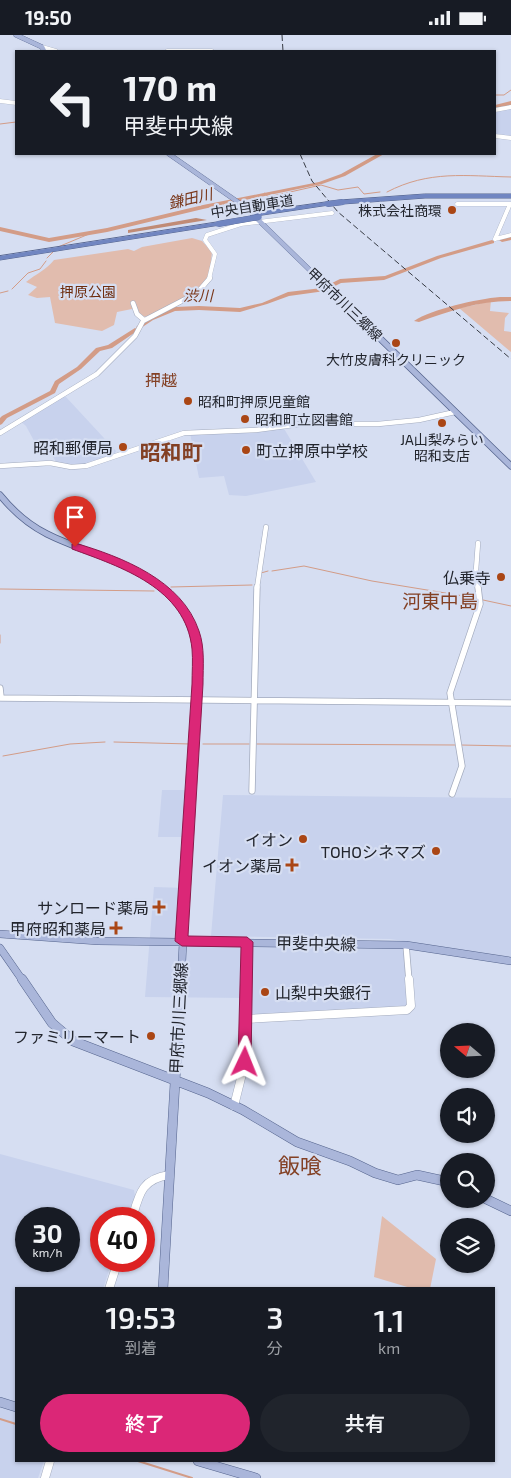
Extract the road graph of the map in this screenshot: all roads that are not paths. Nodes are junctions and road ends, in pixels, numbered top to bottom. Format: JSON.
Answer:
{"nodes":[{"id":1,"x":16,"y":35,"type":"edge"},
{"id":2,"x":43,"y":49,"type":"edge"},
{"id":3,"x":0,"y":101,"type":"edge"},
{"id":4,"x":15,"y":103,"type":"edge"},
{"id":5,"x":511,"y":107,"type":"edge"},
{"id":6,"x":496,"y":110,"type":"edge"},
{"id":7,"x":496,"y":136,"type":"edge"},
{"id":8,"x":511,"y":138,"type":"edge"},
{"id":9,"x":170,"y":155,"type":"edge"},
{"id":10,"x":510,"y":199,"type":"edge"},
{"id":11,"x":457,"y":204,"type":"dead end"},
{"id":12,"x":258,"y":218,"type":"junction"},
{"id":13,"x":511,"y":235,"type":"edge"},
{"id":14,"x":69,"y":248,"type":"joint"},
{"id":15,"x":49,"y":251,"type":"joint"},
{"id":16,"x":1,"y":257,"type":"edge"},
{"id":17,"x":134,"y":303,"type":"dead end"},
{"id":18,"x":144,"y":320,"type":"junction"},
{"id":19,"x":455,"y":412,"type":"junction"},
{"id":20,"x":0,"y":433,"type":"edge"},
{"id":21,"x":0,"y":466,"type":"edge"},
{"id":22,"x":511,"y":466,"type":"edge"},
{"id":23,"x":0,"y":495,"type":"edge"},
{"id":24,"x":266,"y":527,"type":"dead end"},
{"id":25,"x":478,"y":543,"type":"dead end"},
{"id":26,"x":0,"y":688,"type":"edge"},
{"id":27,"x":0,"y":698,"type":"edge"},
{"id":28,"x":197,"y":699,"type":"junction"},
{"id":29,"x":254,"y":699,"type":"junction"},
{"id":30,"x":450,"y":702,"type":"junction"},
{"id":31,"x":511,"y":703,"type":"edge"},
{"id":32,"x":252,"y":791,"type":"dead end"},
{"id":33,"x":452,"y":794,"type":"dead end"},
{"id":34,"x":0,"y":934,"type":"edge"},
{"id":35,"x":182,"y":941,"type":"junction"},
{"id":36,"x":247,"y":942,"type":"junction"},
{"id":37,"x":406,"y":945,"type":"junction"},
{"id":38,"x":0,"y":948,"type":"edge"},
{"id":39,"x":511,"y":961,"type":"edge"},
{"id":40,"x":246,"y":1019,"type":"junction"},
{"id":41,"x":175,"y":1080,"type":"junction"},
{"id":42,"x":234,"y":1105,"type":"junction"},
{"id":43,"x":169,"y":1175,"type":"junction"},
{"id":44,"x":440,"y":1180,"type":"edge"},
{"id":45,"x":495,"y":1203,"type":"edge"},
{"id":46,"x":136,"y":1207,"type":"edge"},
{"id":47,"x":511,"y":1211,"type":"edge"},
{"id":48,"x":114,"y":1272,"type":"edge"},
{"id":49,"x":110,"y":1287,"type":"edge"},
{"id":50,"x":163,"y":1287,"type":"edge"},
{"id":51,"x":0,"y":1402,"type":"edge"},
{"id":52,"x":15,"y":1407,"type":"edge"},
{"id":53,"x":50,"y":1462,"type":"edge"},
{"id":54,"x":201,"y":1462,"type":"edge"},
{"id":55,"x":44,"y":1478,"type":"edge"},
{"id":56,"x":256,"y":1478,"type":"edge"}],
"edges":[{"from":1,"to":2,"type":"main road"},
{"from":3,"to":4,"type":"street"},
{"from":5,"to":6,"type":"street"},
{"from":7,"to":8,"type":"street"},
{"from":9,"to":12,"type":"main road","name":"甲府市川三郷線"},
{"from":10,"to":11,"type":"street"},
{"from":10,"to":12,"type":"highway","name":"中央自動車道","bridge":true},
{"from":10,"to":13,"type":"street"},
{"from":12,"to":14,"type":"highway","name":"中央自動車道","bridge":true},
{"from":12,"to":18,"type":"street"},
{"from":12,"to":19,"type":"main road","name":"甲府市川三郷線"},
{"from":14,"to":15,"type":"highway","name":"中央自動車道"},
{"from":15,"to":16,"type":"highway","name":"中央自動車道"},
{"from":17,"to":18,"type":"street"},
{"from":18,"to":20,"type":"street"},
{"from":19,"to":21,"type":"street"},
{"from":19,"to":22,"type":"main road","name":"甲府市川三郷線"},
{"from":23,"to":28,"type":"main road","name":"甲府市川三郷線"},
{"from":24,"to":29,"type":"street"},
{"from":25,"to":30,"type":"street"},
{"from":26,"to":27,"type":"street"},
{"from":27,"to":28,"type":"street"},
{"from":28,"to":29,"type":"street"},
{"from":28,"to":35,"type":"main road","name":"甲府市川三郷線"},
{"from":29,"to":30,"type":"street"},
{"from":29,"to":32,"type":"street"},
{"from":30,"to":31,"type":"street"},
{"from":30,"to":33,"type":"street"},
{"from":34,"to":35,"type":"main road","name":"甲斐中央線"},
{"from":35,"to":36,"type":"main road","name":"甲斐中央線"},
{"from":35,"to":41,"type":"main road","name":"甲府市川三郷線"},
{"from":36,"to":37,"type":"main road","name":"甲斐中央線"},
{"from":36,"to":40,"type":"street"},
{"from":37,"to":39,"type":"main road","name":"甲斐中央線"},
{"from":37,"to":40,"type":"street"},
{"from":38,"to":41,"type":"main road"},
{"from":40,"to":42,"type":"street"},
{"from":41,"to":42,"type":"main road"},
{"from":41,"to":43,"type":"main road","name":"甲府市川三郷線"},
{"from":42,"to":44,"type":"main road"},
{"from":43,"to":46,"type":"street"},
{"from":43,"to":50,"type":"main road","name":"甲府市川三郷線"},
{"from":45,"to":47,"type":"main road"},
{"from":48,"to":49,"type":"street"},
{"from":51,"to":52,"type":"main road"},
{"from":53,"to":55,"type":"street"},
{"from":54,"to":56,"type":"main road"}]}
